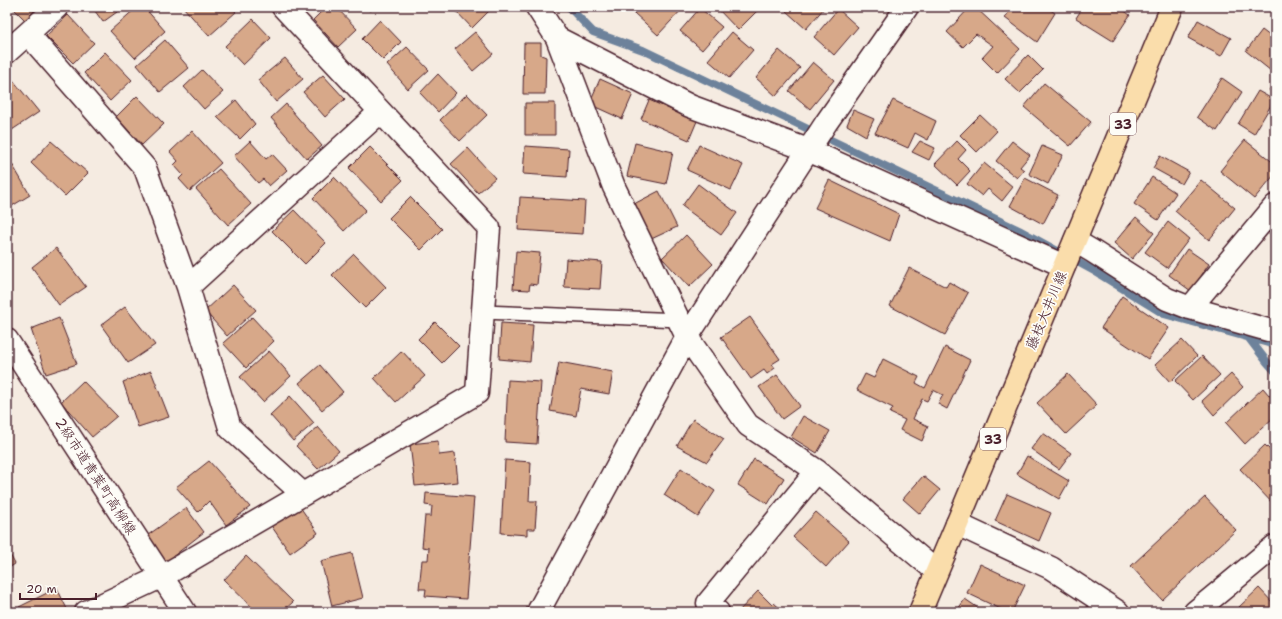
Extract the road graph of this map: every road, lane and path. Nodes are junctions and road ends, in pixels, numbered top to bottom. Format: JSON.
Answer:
{"nodes":[{"id":1,"x":57,"y":7,"type":"edge"},
{"id":2,"x":537,"y":7,"type":"edge"},
{"id":3,"x":1172,"y":7,"type":"edge"},
{"id":4,"x":286,"y":8,"type":"edge"},
{"id":5,"x":900,"y":10,"type":"edge"},
{"id":6,"x":28,"y":34,"type":"junction"},
{"id":7,"x":557,"y":38,"type":"junction"},
{"id":8,"x":7,"y":52,"type":"edge"},
{"id":9,"x":380,"y":112,"type":"junction"},
{"id":10,"x":808,"y":150,"type":"junction"},
{"id":11,"x":1275,"y":206,"type":"edge"},
{"id":12,"x":1075,"y":241,"type":"junction"},
{"id":13,"x":1064,"y":266,"type":"junction"},
{"id":14,"x":188,"y":287,"type":"junction"},
{"id":15,"x":1190,"y":308,"type":"junction"},
{"id":16,"x":483,"y":312,"type":"junction"},
{"id":17,"x":684,"y":329,"type":"junction"},
{"id":18,"x":1275,"y":332,"type":"edge"},
{"id":19,"x":7,"y":340,"type":"edge"},
{"id":20,"x":817,"y":471,"type":"junction"},
{"id":21,"x":302,"y":494,"type":"junction"},
{"id":22,"x":957,"y":524,"type":"junction"},
{"id":23,"x":1275,"y":546,"type":"edge"},
{"id":24,"x":936,"y":571,"type":"junction"},
{"id":25,"x":162,"y":576,"type":"junction"},
{"id":26,"x":86,"y":612,"type":"edge"},
{"id":27,"x":185,"y":612,"type":"edge"},
{"id":28,"x":538,"y":612,"type":"edge"},
{"id":29,"x":718,"y":612,"type":"edge"},
{"id":30,"x":920,"y":612,"type":"edge"},
{"id":31,"x":1118,"y":612,"type":"edge"},
{"id":32,"x":1195,"y":612,"type":"edge"}],
"edges":[{"from":1,"to":6,"type":"street"},
{"from":2,"to":7,"type":"street"},
{"from":3,"to":12,"type":"main road","name":"藤枝大井川線","number":"33"},
{"from":4,"to":9,"type":"street"},
{"from":5,"to":10,"type":"street"},
{"from":6,"to":8,"type":"street"},
{"from":6,"to":14,"type":"street"},
{"from":7,"to":10,"type":"street"},
{"from":7,"to":17,"type":"street"},
{"from":9,"to":14,"type":"street"},
{"from":9,"to":16,"type":"street"},
{"from":10,"to":13,"type":"street"},
{"from":10,"to":17,"type":"street"},
{"from":11,"to":15,"type":"street"},
{"from":12,"to":13,"type":"main road","name":"藤枝大井川線","number":"33"},
{"from":12,"to":15,"type":"street"},
{"from":13,"to":22,"type":"main road","name":"藤枝大井川線","number":"33"},
{"from":14,"to":21,"type":"street"},
{"from":15,"to":18,"type":"street"},
{"from":16,"to":17,"type":"lane"},
{"from":16,"to":21,"type":"street"},
{"from":17,"to":20,"type":"street"},
{"from":17,"to":28,"type":"street"},
{"from":19,"to":25,"type":"street","name":"2級市道青葉町高柳線"},
{"from":20,"to":24,"type":"street"},
{"from":20,"to":29,"type":"street"},
{"from":21,"to":25,"type":"street"},
{"from":22,"to":24,"type":"main road","name":"藤枝大井川線","number":"33"},
{"from":22,"to":31,"type":"street"},
{"from":23,"to":32,"type":"street"},
{"from":24,"to":30,"type":"main road","name":"藤枝大井川線","number":"33"},
{"from":25,"to":26,"type":"street"},
{"from":25,"to":27,"type":"street","name":"2級市道青葉町高柳線"}]}
